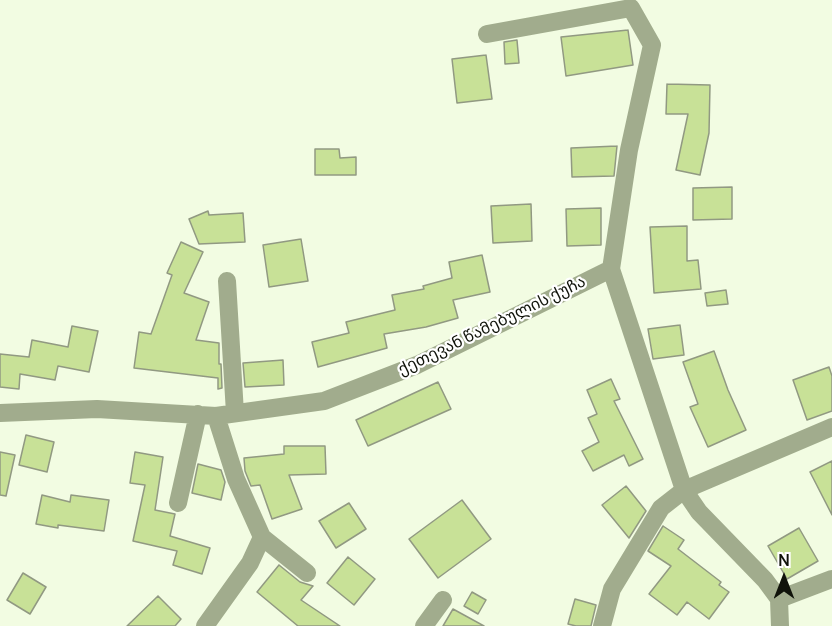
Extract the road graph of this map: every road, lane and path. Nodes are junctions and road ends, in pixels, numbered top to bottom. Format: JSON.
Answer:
{"nodes":[{"id":1,"x":487,"y":34,"type":"dead end"},
{"id":2,"x":611,"y":269,"type":"junction"},
{"id":3,"x":227,"y":281,"type":"dead end"},
{"id":4,"x":0,"y":413,"type":"edge"},
{"id":5,"x":235,"y":413,"type":"junction"},
{"id":6,"x":207,"y":415,"type":"junction"},
{"id":7,"x":832,"y":427,"type":"edge"},
{"id":8,"x":684,"y":490,"type":"junction"},
{"id":9,"x":178,"y":503,"type":"dead end"},
{"id":10,"x":262,"y":537,"type":"junction"},
{"id":11,"x":307,"y":573,"type":"dead end"},
{"id":12,"x":832,"y":579,"type":"edge"},
{"id":13,"x":779,"y":599,"type":"junction"},
{"id":14,"x":443,"y":600,"type":"dead end"},
{"id":15,"x":205,"y":626,"type":"edge"},
{"id":16,"x":424,"y":626,"type":"edge"},
{"id":17,"x":602,"y":626,"type":"edge"},
{"id":18,"x":780,"y":626,"type":"edge"}],
"edges":[{"from":1,"to":2,"type":"street"},
{"from":2,"to":5,"type":"street","name":"ქეთევან წამებულის ქუჩა"},
{"from":2,"to":8,"type":"street"},
{"from":3,"to":5,"type":"street"},
{"from":4,"to":6,"type":"street","name":"ქეთევან წამებულის ქუჩა"},
{"from":5,"to":6,"type":"street","name":"ქეთევან წამებულის ქუჩა"},
{"from":6,"to":9,"type":"street"},
{"from":6,"to":10,"type":"street"},
{"from":7,"to":8,"type":"street"},
{"from":8,"to":13,"type":"street"},
{"from":8,"to":17,"type":"street"},
{"from":10,"to":11,"type":"street"},
{"from":10,"to":15,"type":"street"},
{"from":12,"to":13,"type":"street"},
{"from":13,"to":18,"type":"street"},
{"from":14,"to":16,"type":"street"}]}
